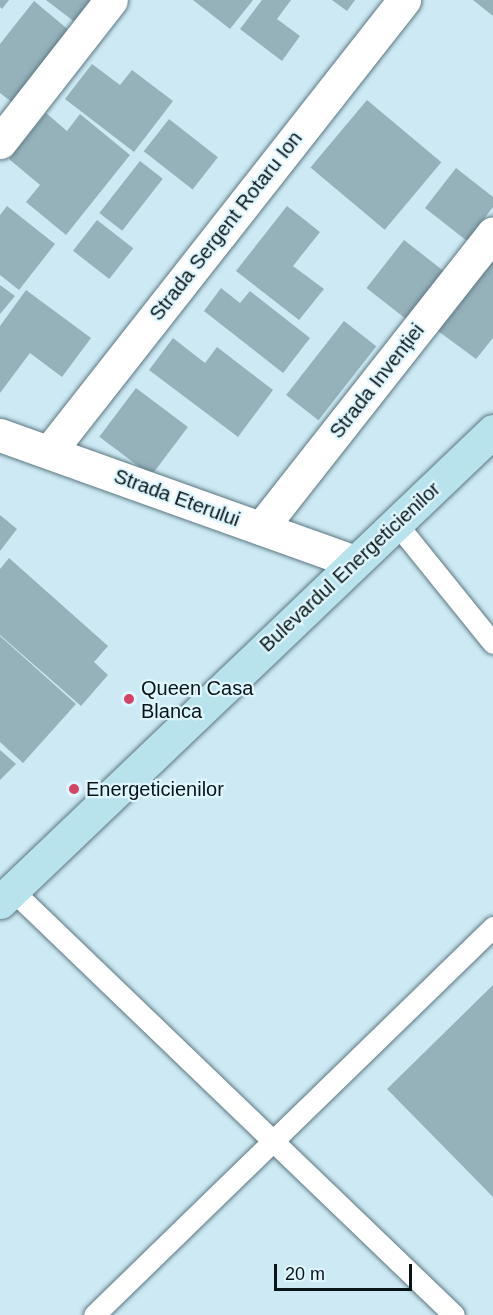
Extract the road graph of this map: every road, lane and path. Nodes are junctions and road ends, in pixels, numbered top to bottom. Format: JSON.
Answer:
{"nodes":[{"id":1,"x":111,"y":0,"type":"edge"},
{"id":2,"x":404,"y":0,"type":"edge"},
{"id":3,"x":0,"y":142,"type":"edge"},
{"id":4,"x":493,"y":233,"type":"edge"},
{"id":5,"x":493,"y":431,"type":"edge"},
{"id":6,"x":0,"y":435,"type":"edge"},
{"id":7,"x":48,"y":452,"type":"junction"},
{"id":8,"x":396,"y":523,"type":"junction"},
{"id":9,"x":261,"y":528,"type":"junction"},
{"id":10,"x":354,"y":562,"type":"junction"},
{"id":11,"x":493,"y":643,"type":"edge"},
{"id":12,"x":6,"y":896,"type":"edge"},
{"id":13,"x":493,"y":927,"type":"edge"},
{"id":14,"x":272,"y":1141,"type":"junction"},
{"id":15,"x":94,"y":1315,"type":"edge"},
{"id":16,"x":454,"y":1315,"type":"edge"}],
"edges":[{"from":1,"to":3,"type":"street"},
{"from":2,"to":7,"type":"street","name":"Strada Sergent Rotaru Ion"},
{"from":4,"to":9,"type":"street","name":"Strada Invenției"},
{"from":5,"to":8,"type":"street","name":"Bulevardul Energeticienilor"},
{"from":6,"to":7,"type":"street","name":"Strada Eterului"},
{"from":7,"to":9,"type":"street","name":"Strada Eterului"},
{"from":8,"to":10,"type":"street","name":"Bulevardul Energeticienilor"},
{"from":8,"to":11,"type":"lane"},
{"from":9,"to":10,"type":"street","name":"Strada Eterului"},
{"from":10,"to":12,"type":"street","name":"Bulevardul Energeticienilor"},
{"from":12,"to":14,"type":"lane"},
{"from":13,"to":14,"type":"lane"},
{"from":14,"to":15,"type":"lane"},
{"from":14,"to":16,"type":"lane"}]}
